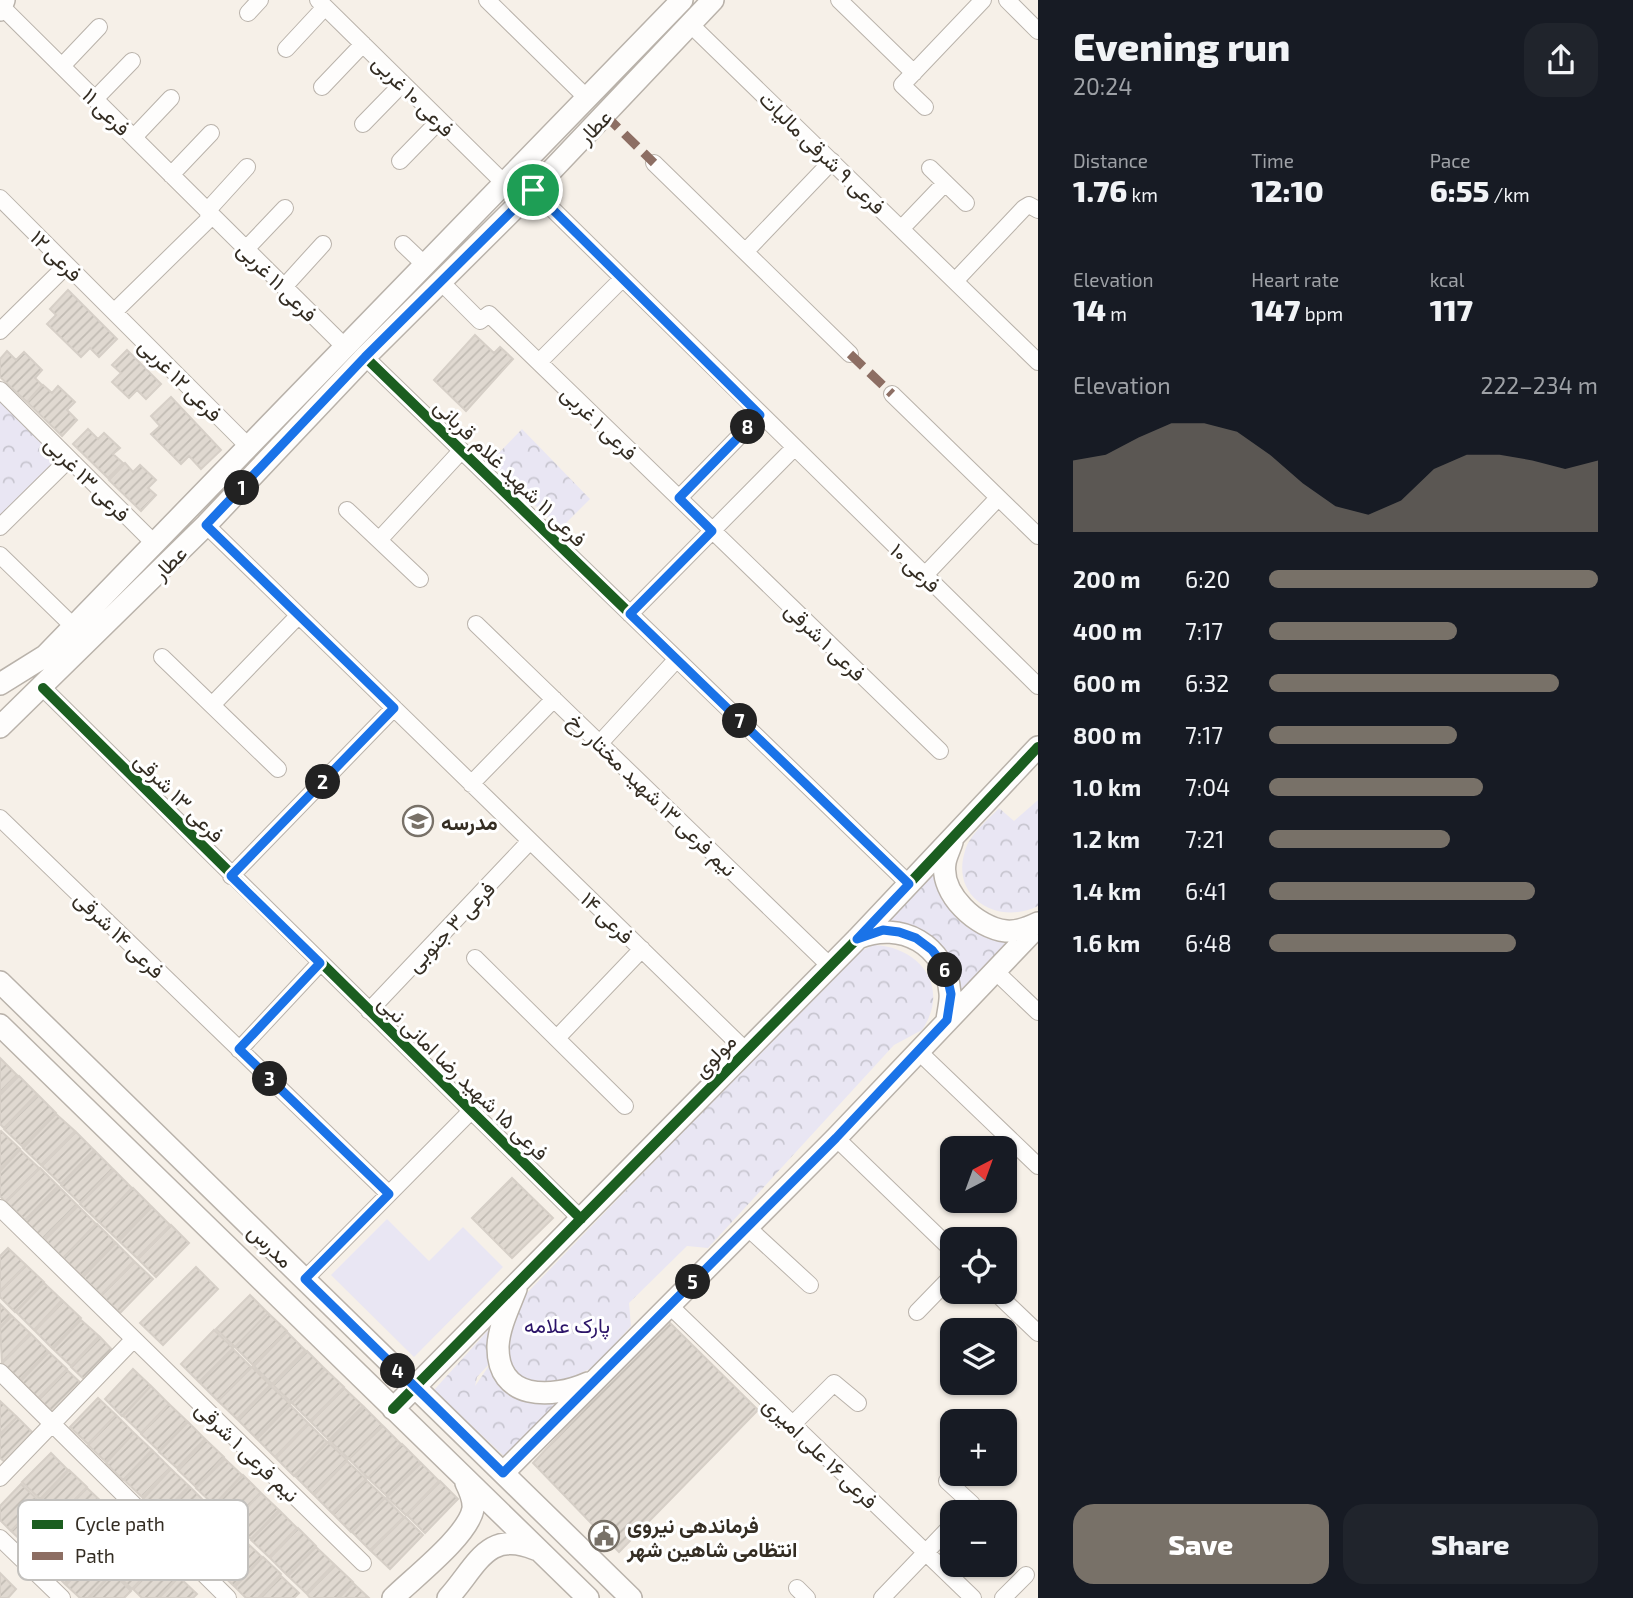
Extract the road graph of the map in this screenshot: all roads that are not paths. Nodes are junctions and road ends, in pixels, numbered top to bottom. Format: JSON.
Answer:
{"nodes":[{"id":1,"x":260,"y":0,"type":"edge"},
{"id":2,"x":487,"y":0,"type":"edge"},
{"id":3,"x":713,"y":0,"type":"edge"},
{"id":4,"x":839,"y":0,"type":"edge"},
{"id":5,"x":983,"y":0,"type":"edge"},
{"id":6,"x":1007,"y":0,"type":"edge"},
{"id":7,"x":674,"y":3,"type":"edge"},
{"id":8,"x":321,"y":4,"type":"edge"},
{"id":9,"x":2,"y":5,"type":"edge"},
{"id":10,"x":248,"y":13,"type":"dead end"},
{"id":11,"x":690,"y":24,"type":"junction"},
{"id":12,"x":1036,"y":25,"type":"edge"},
{"id":13,"x":99,"y":27,"type":"dead end"},
{"id":14,"x":363,"y":44,"type":"junction"},
{"id":15,"x":286,"y":49,"type":"dead end"},
{"id":16,"x":132,"y":61,"type":"dead end"},
{"id":17,"x":62,"y":66,"type":"junction"},
{"id":18,"x":914,"y":73,"type":"junction"},
{"id":19,"x":402,"y":84,"type":"junction"},
{"id":20,"x":322,"y":87,"type":"dead end"},
{"id":21,"x":587,"y":98,"type":"junction"},
{"id":22,"x":95,"y":99,"type":"junction"},
{"id":23,"x":171,"y":99,"type":"dead end"},
{"id":24,"x":925,"y":107,"type":"dead end"},
{"id":25,"x":440,"y":120,"type":"junction"},
{"id":26,"x":363,"y":124,"type":"dead end"},
{"id":27,"x":211,"y":133,"type":"dead end"},
{"id":28,"x":134,"y":137,"type":"junction"},
{"id":29,"x":400,"y":161,"type":"dead end"},
{"id":30,"x":832,"y":161,"type":"junction"},
{"id":31,"x":654,"y":163,"type":"dead end"},
{"id":32,"x":247,"y":167,"type":"dead end"},
{"id":33,"x":929,"y":168,"type":"dead end"},
{"id":34,"x":171,"y":175,"type":"junction"},
{"id":35,"x":504,"y":183,"type":"junction"},
{"id":36,"x":945,"y":183,"type":"junction"},
{"id":37,"x":533,"y":190,"type":"junction"},
{"id":38,"x":0,"y":198,"type":"edge"},
{"id":39,"x":966,"y":203,"type":"dead end"},
{"id":40,"x":1033,"y":207,"type":"edge"},
{"id":41,"x":285,"y":208,"type":"dead end"},
{"id":42,"x":210,"y":213,"type":"junction"},
{"id":43,"x":901,"y":229,"type":"junction"},
{"id":44,"x":323,"y":244,"type":"dead end"},
{"id":45,"x":403,"y":244,"type":"dead end"},
{"id":46,"x":246,"y":249,"type":"junction"},
{"id":47,"x":746,"y":251,"type":"junction"},
{"id":48,"x":67,"y":265,"type":"junction"},
{"id":49,"x":425,"y":265,"type":"junction"},
{"id":50,"x":622,"y":279,"type":"junction"},
{"id":51,"x":955,"y":281,"type":"junction"},
{"id":52,"x":440,"y":282,"type":"junction"},
{"id":53,"x":284,"y":287,"type":"junction"},
{"id":54,"x":114,"y":312,"type":"junction"},
{"id":55,"x":0,"y":331,"type":"edge"},
{"id":56,"x":345,"y":347,"type":"junction"},
{"id":57,"x":850,"y":354,"type":"dead end"},
{"id":58,"x":365,"y":357,"type":"junction"},
{"id":59,"x":539,"y":362,"type":"junction"},
{"id":60,"x":1038,"y":362,"type":"edge"},
{"id":61,"x":0,"y":390,"type":"edge"},
{"id":62,"x":892,"y":394,"type":"dead end"},
{"id":63,"x":760,"y":415,"type":"junction"},
{"id":64,"x":248,"y":446,"type":"junction"},
{"id":65,"x":794,"y":447,"type":"junction"},
{"id":66,"x":461,"y":452,"type":"junction"},
{"id":67,"x":69,"y":459,"type":"junction"},
{"id":68,"x":679,"y":498,"type":"junction"},
{"id":69,"x":998,"y":498,"type":"junction"},
{"id":70,"x":347,"y":510,"type":"dead end"},
{"id":71,"x":206,"y":525,"type":"junction"},
{"id":72,"x":0,"y":527,"type":"edge"},
{"id":73,"x":712,"y":531,"type":"junction"},
{"id":74,"x":1038,"y":536,"type":"edge"},
{"id":75,"x":379,"y":540,"type":"junction"},
{"id":76,"x":154,"y":543,"type":"junction"},
{"id":77,"x":0,"y":555,"type":"edge"},
{"id":78,"x":925,"y":575,"type":"junction"},
{"id":79,"x":420,"y":579,"type":"dead end"},
{"id":80,"x":104,"y":595,"type":"junction"},
{"id":81,"x":120,"y":612,"type":"junction"},
{"id":82,"x":630,"y":614,"type":"junction"},
{"id":83,"x":298,"y":616,"type":"junction"},
{"id":84,"x":477,"y":624,"type":"dead end"},
{"id":85,"x":73,"y":626,"type":"junction"},
{"id":86,"x":162,"y":657,"type":"dead end"},
{"id":87,"x":676,"y":660,"type":"junction"},
{"id":88,"x":0,"y":684,"type":"edge"},
{"id":89,"x":1038,"y":686,"type":"edge"},
{"id":90,"x":43,"y":688,"type":"junction"},
{"id":91,"x":554,"y":699,"type":"junction"},
{"id":92,"x":212,"y":705,"type":"junction"},
{"id":93,"x":394,"y":708,"type":"junction"},
{"id":94,"x":0,"y":727,"type":"edge"},
{"id":95,"x":600,"y":743,"type":"junction"},
{"id":96,"x":1038,"y":747,"type":"edge"},
{"id":97,"x":940,"y":751,"type":"dead end"},
{"id":98,"x":278,"y":769,"type":"dead end"},
{"id":99,"x":471,"y":784,"type":"junction"},
{"id":100,"x":0,"y":818,"type":"edge"},
{"id":101,"x":954,"y":836,"type":"junction"},
{"id":102,"x":530,"y":841,"type":"junction"},
{"id":103,"x":231,"y":876,"type":"junction"},
{"id":104,"x":909,"y":884,"type":"junction"},
{"id":105,"x":1038,"y":924,"type":"edge"},
{"id":106,"x":857,"y":939,"type":"junction"},
{"id":107,"x":642,"y":949,"type":"junction"},
{"id":108,"x":475,"y":958,"type":"dead end"},
{"id":109,"x":320,"y":963,"type":"junction"},
{"id":110,"x":829,"y":965,"type":"junction"},
{"id":111,"x":994,"y":970,"type":"junction"},
{"id":112,"x":0,"y":982,"type":"edge"},
{"id":113,"x":369,"y":1011,"type":"junction"},
{"id":114,"x":1038,"y":1012,"type":"edge"},
{"id":115,"x":947,"y":1020,"type":"junction"},
{"id":116,"x":0,"y":1025,"type":"edge"},
{"id":117,"x":557,"y":1038,"type":"junction"},
{"id":118,"x":239,"y":1049,"type":"junction"},
{"id":119,"x":745,"y":1050,"type":"junction"},
{"id":120,"x":918,"y":1052,"type":"junction"},
{"id":121,"x":625,"y":1106,"type":"dead end"},
{"id":122,"x":471,"y":1111,"type":"junction"},
{"id":123,"x":836,"y":1138,"type":"junction"},
{"id":124,"x":1038,"y":1166,"type":"edge"},
{"id":125,"x":389,"y":1194,"type":"junction"},
{"id":126,"x":0,"y":1208,"type":"edge"},
{"id":127,"x":581,"y":1219,"type":"junction"},
{"id":128,"x":747,"y":1227,"type":"junction"},
{"id":129,"x":940,"y":1238,"type":"edge"},
{"id":130,"x":305,"y":1279,"type":"junction"},
{"id":131,"x":520,"y":1280,"type":"junction"},
{"id":132,"x":810,"y":1285,"type":"dead end"},
{"id":133,"x":940,"y":1288,"type":"edge"},
{"id":134,"x":1008,"y":1304,"type":"edge"},
{"id":135,"x":669,"y":1306,"type":"junction"},
{"id":136,"x":917,"y":1312,"type":"dead end"},
{"id":137,"x":1038,"y":1333,"type":"edge"},
{"id":138,"x":133,"y":1340,"type":"junction"},
{"id":139,"x":0,"y":1372,"type":"edge"},
{"id":140,"x":601,"y":1375,"type":"junction"},
{"id":141,"x":414,"y":1387,"type":"junction"},
{"id":142,"x":858,"y":1404,"type":"dead end"},
{"id":143,"x":393,"y":1409,"type":"junction"},
{"id":144,"x":53,"y":1423,"type":"junction"},
{"id":145,"x":793,"y":1424,"type":"junction"},
{"id":146,"x":503,"y":1473,"type":"junction"},
{"id":147,"x":0,"y":1478,"type":"edge"},
{"id":148,"x":464,"y":1478,"type":"junction"},
{"id":149,"x":951,"y":1486,"type":"edge"},
{"id":150,"x":129,"y":1500,"type":"edge"},
{"id":151,"x":962,"y":1500,"type":"edge"},
{"id":152,"x":940,"y":1537,"type":"edge"},
{"id":153,"x":0,"y":1538,"type":"edge"},
{"id":154,"x":538,"y":1550,"type":"junction"},
{"id":155,"x":926,"y":1552,"type":"junction"},
{"id":156,"x":18,"y":1555,"type":"edge"},
{"id":157,"x":363,"y":1563,"type":"dead end"},
{"id":158,"x":1026,"y":1575,"type":"dead end"},
{"id":159,"x":43,"y":1580,"type":"edge"},
{"id":160,"x":210,"y":1580,"type":"edge"},
{"id":161,"x":62,"y":1598,"type":"edge"},
{"id":162,"x":228,"y":1598,"type":"edge"},
{"id":163,"x":393,"y":1598,"type":"edge"},
{"id":164,"x":448,"y":1598,"type":"edge"},
{"id":165,"x":588,"y":1598,"type":"edge"},
{"id":166,"x":631,"y":1598,"type":"edge"},
{"id":167,"x":882,"y":1598,"type":"edge"},
{"id":168,"x":973,"y":1598,"type":"edge"},
{"id":169,"x":1003,"y":1598,"type":"edge"}],
"edges":[{"from":1,"to":10,"type":"street"},
{"from":2,"to":21,"type":"street"},
{"from":3,"to":11,"type":"main road","name":"عطار"},
{"from":4,"to":18,"type":"street"},
{"from":5,"to":18,"type":"street"},
{"from":6,"to":12,"type":"street"},
{"from":7,"to":21,"type":"main road","name":"عطار"},
{"from":8,"to":14,"type":"street","name":"فرعی ۱۰ غربی"},
{"from":8,"to":15,"type":"street"},
{"from":9,"to":17,"type":"street","name":"فرعی ۱۱"},
{"from":11,"to":30,"type":"street","name":"فرعی ۹ شرقی مالیات"},
{"from":11,"to":37,"type":"main road","name":"عطار"},
{"from":13,"to":17,"type":"street"},
{"from":14,"to":19,"type":"street","name":"فرعی ۱۰ غربی"},
{"from":14,"to":20,"type":"street"},
{"from":16,"to":22,"type":"street"},
{"from":17,"to":22,"type":"street","name":"فرعی ۱۱"},
{"from":18,"to":24,"type":"street"},
{"from":19,"to":25,"type":"street","name":"فرعی ۱۰ غربی"},
{"from":19,"to":26,"type":"street"},
{"from":21,"to":35,"type":"main road","name":"عطار"},
{"from":22,"to":28,"type":"street","name":"فرعی ۱۱"},
{"from":23,"to":28,"type":"street"},
{"from":25,"to":29,"type":"street"},
{"from":25,"to":35,"type":"street","name":"فرعی ۱۰ غربی"},
{"from":27,"to":34,"type":"street"},
{"from":28,"to":34,"type":"street","name":"فرعی ۱۱"},
{"from":30,"to":43,"type":"street","name":"فرعی ۹ شرقی مالیات"},
{"from":30,"to":47,"type":"street"},
{"from":31,"to":47,"type":"street"},
{"from":32,"to":42,"type":"street"},
{"from":33,"to":36,"type":"street"},
{"from":34,"to":42,"type":"street","name":"فرعی ۱۱"},
{"from":35,"to":49,"type":"main road","name":"عطار"},
{"from":36,"to":39,"type":"street"},
{"from":36,"to":43,"type":"street"},
{"from":37,"to":50,"type":"street","name":"فرعی ۱۰"},
{"from":37,"to":52,"type":"main road","name":"عطار"},
{"from":38,"to":48,"type":"street","name":"فرعی ۱۲"},
{"from":40,"to":51,"type":"street"},
{"from":41,"to":46,"type":"street"},
{"from":42,"to":46,"type":"street","name":"فرعی ۱۱ غربی"},
{"from":42,"to":54,"type":"street"},
{"from":43,"to":51,"type":"street","name":"فرعی ۹ شرقی مالیات"},
{"from":44,"to":53,"type":"street"},
{"from":45,"to":49,"type":"street"},
{"from":46,"to":53,"type":"street","name":"فرعی ۱۱ غربی"},
{"from":47,"to":57,"type":"street"},
{"from":48,"to":54,"type":"street","name":"فرعی ۱۲"},
{"from":48,"to":55,"type":"street"},
{"from":49,"to":56,"type":"main road","name":"عطار"},
{"from":50,"to":59,"type":"street"},
{"from":50,"to":63,"type":"street","name":"فرعی ۱۰"},
{"from":51,"to":60,"type":"street","name":"فرعی ۹ شرقی مالیات"},
{"from":52,"to":58,"type":"main road","name":"عطار"},
{"from":52,"to":59,"type":"street","name":"فرعی ۱ غربی"},
{"from":53,"to":56,"type":"street","name":"فرعی ۱۱ غربی"},
{"from":54,"to":64,"type":"street","name":"فرعی ۱۲ غربی"},
{"from":56,"to":64,"type":"main road","name":"عطار"},
{"from":58,"to":66,"type":"street","name":"فرعی ۱۱ شهید غلام قربانی"},
{"from":58,"to":71,"type":"main road","name":"عطار"},
{"from":59,"to":68,"type":"street","name":"فرعی ۱ غربی"},
{"from":61,"to":67,"type":"street","name":"فرعی ۱۳ غربی"},
{"from":62,"to":69,"type":"street"},
{"from":63,"to":65,"type":"street","name":"فرعی ۱۰"},
{"from":63,"to":68,"type":"street"},
{"from":64,"to":76,"type":"main road","name":"عطار"},
{"from":65,"to":73,"type":"street"},
{"from":65,"to":78,"type":"street","name":"فرعی ۱۰"},
{"from":66,"to":75,"type":"street"},
{"from":66,"to":82,"type":"street","name":"فرعی ۱۱ شهید غلام قربانی"},
{"from":67,"to":72,"type":"street"},
{"from":67,"to":76,"type":"street","name":"فرعی ۱۳ غربی"},
{"from":68,"to":73,"type":"street","name":"فرعی ۱ غربی"},
{"from":69,"to":74,"type":"street"},
{"from":69,"to":78,"type":"street"},
{"from":70,"to":75,"type":"street"},
{"from":71,"to":81,"type":"main road","name":"عطار"},
{"from":71,"to":83,"type":"street","name":"فرعی ۱۴"},
{"from":73,"to":82,"type":"street"},
{"from":73,"to":97,"type":"street","name":"فرعی ۱ شرقی"},
{"from":75,"to":79,"type":"street"},
{"from":76,"to":80,"type":"main road","name":"عطار"},
{"from":77,"to":85,"type":"street"},
{"from":78,"to":89,"type":"street","name":"فرعی ۱۰"},
{"from":80,"to":81,"type":"main road"},
{"from":80,"to":85,"type":"main road","name":"عطار"},
{"from":81,"to":90,"type":"main road","name":"عطار"},
{"from":82,"to":87,"type":"street","name":"فرعی ۱۱ شهید غلام قربانی"},
{"from":83,"to":92,"type":"street"},
{"from":83,"to":93,"type":"street","name":"فرعی ۱۴"},
{"from":84,"to":91,"type":"street","name":"نیم فرعی ۱۳ شهید مختار رخ"},
{"from":85,"to":88,"type":"main road","name":"عطار"},
{"from":86,"to":92,"type":"street"},
{"from":87,"to":95,"type":"street"},
{"from":87,"to":104,"type":"street","name":"فرعی ۱۱ شهید غلام قربانی"},
{"from":90,"to":94,"type":"main road","name":"عطار"},
{"from":90,"to":103,"type":"street","name":"فرعی ۱۳ شرقی"},
{"from":91,"to":95,"type":"street","name":"نیم فرعی ۱۳ شهید مختار رخ"},
{"from":91,"to":99,"type":"street"},
{"from":92,"to":98,"type":"street"},
{"from":93,"to":99,"type":"street","name":"فرعی ۱۴"},
{"from":93,"to":103,"type":"street"},
{"from":95,"to":110,"type":"street","name":"نیم فرعی ۱۳ شهید مختار رخ"},
{"from":96,"to":101,"type":"main road","name":"مولوی"},
{"from":99,"to":102,"type":"street","name":"فرعی ۱۴"},
{"from":100,"to":118,"type":"street","name":"فرعی ۱۴ شرقی"},
{"from":101,"to":104,"type":"main road","name":"مولوی"},
{"from":101,"to":105,"type":"main road"},
{"from":102,"to":107,"type":"street","name":"فرعی ۱۴"},
{"from":102,"to":113,"type":"street","name":"فرعی ۳ جنوبی"},
{"from":103,"to":109,"type":"street","name":"فرعی ۱۳ شرقی"},
{"from":104,"to":106,"type":"main road","name":"مولوی"},
{"from":105,"to":111,"type":"main road"},
{"from":106,"to":110,"type":"main road","name":"مولوی"},
{"from":106,"to":115,"type":"main road"},
{"from":107,"to":117,"type":"street"},
{"from":107,"to":119,"type":"street","name":"فرعی ۱۴"},
{"from":108,"to":117,"type":"street"},
{"from":109,"to":113,"type":"street","name":"فرعی ۱۵ شهید رضا امانی نبی"},
{"from":109,"to":118,"type":"street"},
{"from":110,"to":119,"type":"main road","name":"مولوی"},
{"from":111,"to":114,"type":"street"},
{"from":111,"to":115,"type":"main road"},
{"from":112,"to":130,"type":"main road","name":"مدرس"},
{"from":113,"to":122,"type":"street","name":"فرعی ۱۵ شهید رضا امانی نبی"},
{"from":115,"to":120,"type":"main road"},
{"from":116,"to":143,"type":"main road","name":"مدرس"},
{"from":117,"to":121,"type":"street"},
{"from":118,"to":125,"type":"street"},
{"from":119,"to":127,"type":"main road","name":"مولوی"},
{"from":120,"to":123,"type":"main road"},
{"from":120,"to":124,"type":"street"},
{"from":122,"to":125,"type":"street"},
{"from":122,"to":127,"type":"street","name":"فرعی ۱۵ شهید رضا امانی نبی"},
{"from":123,"to":128,"type":"main road"},
{"from":123,"to":129,"type":"street"},
{"from":125,"to":130,"type":"street"},
{"from":126,"to":138,"type":"street","name":"نیم فرعی ۱ شرقی"},
{"from":127,"to":131,"type":"main road","name":"مولوی"},
{"from":128,"to":132,"type":"street"},
{"from":128,"to":135,"type":"main road"},
{"from":130,"to":141,"type":"main road","name":"مدرس"},
{"from":131,"to":140,"type":"main road"},
{"from":131,"to":141,"type":"main road","name":"مولوی"},
{"from":133,"to":136,"type":"street"},
{"from":134,"to":137,"type":"street"},
{"from":135,"to":140,"type":"main road"},
{"from":135,"to":145,"type":"street","name":"فرعی ۱۶ علی امیری"},
{"from":138,"to":144,"type":"street"},
{"from":138,"to":157,"type":"street","name":"نیم فرعی ۱ شرقی"},
{"from":139,"to":144,"type":"street"},
{"from":140,"to":146,"type":"main road"},
{"from":141,"to":143,"type":"main road","name":"مولوی"},
{"from":141,"to":146,"type":"main road","name":"مدرس"},
{"from":142,"to":145,"type":"street"},
{"from":143,"to":148,"type":"main road","name":"مدرس"},
{"from":144,"to":147,"type":"street"},
{"from":144,"to":150,"type":"street"},
{"from":145,"to":155,"type":"street","name":"فرعی ۱۶ علی امیری"},
{"from":146,"to":166,"type":"main road","name":"مدرس"},
{"from":148,"to":154,"type":"main road","name":"مدرس"},
{"from":148,"to":163,"type":"main road"},
{"from":149,"to":151,"type":"street"},
{"from":152,"to":155,"type":"street"},
{"from":153,"to":156,"type":"street"},
{"from":154,"to":164,"type":"main road"},
{"from":154,"to":165,"type":"main road","name":"مدرس"},
{"from":155,"to":167,"type":"street"},
{"from":155,"to":168,"type":"street","name":"فرعی ۱۶ علی امیری"},
{"from":158,"to":169,"type":"street"},
{"from":159,"to":161,"type":"street"},
{"from":160,"to":162,"type":"street"}]}
